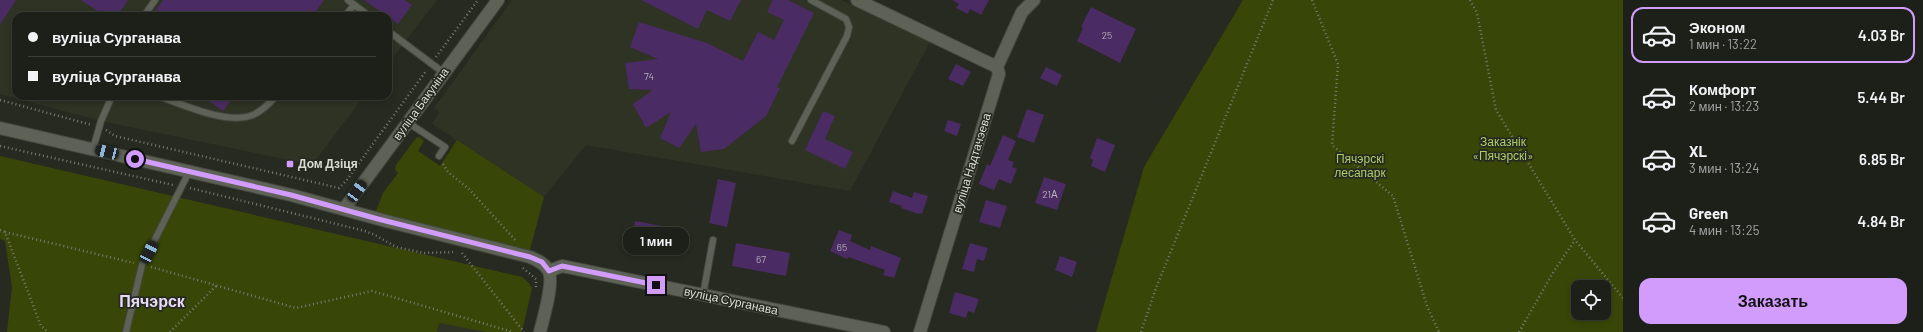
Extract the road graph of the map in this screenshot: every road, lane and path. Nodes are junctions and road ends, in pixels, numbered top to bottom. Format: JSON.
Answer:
{"nodes":[{"id":1,"x":155,"y":0,"type":"edge"},
{"id":2,"x":348,"y":0,"type":"edge"},
{"id":3,"x":478,"y":0,"type":"edge"},
{"id":4,"x":498,"y":0,"type":"edge"},
{"id":5,"x":811,"y":0,"type":"edge"},
{"id":6,"x":857,"y":0,"type":"edge"},
{"id":7,"x":1034,"y":0,"type":"edge"},
{"id":8,"x":1273,"y":0,"type":"edge"},
{"id":9,"x":1312,"y":0,"type":"edge"},
{"id":10,"x":1470,"y":0,"type":"edge"},
{"id":11,"x":354,"y":5,"type":"junction"},
{"id":12,"x":147,"y":12,"type":"edge"},
{"id":13,"x":348,"y":12,"type":"edge"},
{"id":14,"x":364,"y":12,"type":"edge"},
{"id":15,"x":392,"y":34,"type":"edge"},
{"id":16,"x":432,"y":63,"type":"junction"},
{"id":17,"x":997,"y":67,"type":"junction"},
{"id":18,"x":444,"y":73,"type":"junction"},
{"id":19,"x":0,"y":100,"type":"edge"},
{"id":20,"x":110,"y":100,"type":"edge"},
{"id":21,"x":170,"y":100,"type":"edge"},
{"id":22,"x":272,"y":100,"type":"edge"},
{"id":23,"x":407,"y":122,"type":"junction"},
{"id":24,"x":100,"y":127,"type":"junction"},
{"id":25,"x":0,"y":128,"type":"edge"},
{"id":26,"x":792,"y":141,"type":"dead end"},
{"id":27,"x":94,"y":149,"type":"junction"},
{"id":28,"x":439,"y":156,"type":"joint"},
{"id":29,"x":189,"y":172,"type":"junction"},
{"id":30,"x":344,"y":209,"type":"junction"},
{"id":31,"x":0,"y":230,"type":"edge"},
{"id":32,"x":5,"y":232,"type":"junction"},
{"id":33,"x":375,"y":235,"type":"dead end"},
{"id":34,"x":713,"y":240,"type":"dead end"},
{"id":35,"x":1575,"y":240,"type":"junction"},
{"id":36,"x":516,"y":242,"type":"dead end"},
{"id":37,"x":462,"y":253,"type":"junction"},
{"id":38,"x":469,"y":255,"type":"dead end"},
{"id":39,"x":142,"y":265,"type":"junction"},
{"id":40,"x":518,"y":265,"type":"dead end"},
{"id":41,"x":549,"y":271,"type":"junction"},
{"id":42,"x":217,"y":286,"type":"junction"},
{"id":43,"x":537,"y":293,"type":"dead end"},
{"id":44,"x":702,"y":295,"type":"junction"},
{"id":45,"x":1623,"y":298,"type":"edge"},
{"id":46,"x":48,"y":332,"type":"edge"},
{"id":47,"x":126,"y":332,"type":"edge"},
{"id":48,"x":170,"y":332,"type":"edge"},
{"id":49,"x":513,"y":332,"type":"edge"},
{"id":50,"x":524,"y":332,"type":"edge"},
{"id":51,"x":540,"y":332,"type":"edge"},
{"id":52,"x":884,"y":332,"type":"edge"},
{"id":53,"x":920,"y":332,"type":"edge"},
{"id":54,"x":1141,"y":332,"type":"edge"},
{"id":55,"x":1439,"y":332,"type":"edge"},
{"id":56,"x":1518,"y":332,"type":"edge"}],
"edges":[{"from":1,"to":12,"type":"lane"},
{"from":2,"to":11,"type":"lane"},
{"from":3,"to":16,"type":"path"},
{"from":4,"to":18,"type":"street","name":"вуліца Бакуніна"},
{"from":5,"to":26,"type":"lane"},
{"from":6,"to":17,"type":"street"},
{"from":7,"to":17,"type":"street","name":"вуліца Надтачэева"},
{"from":8,"to":54,"type":"path"},
{"from":9,"to":55,"type":"path"},
{"from":10,"to":35,"type":"path"},
{"from":11,"to":13,"type":"lane"},
{"from":11,"to":14,"type":"lane"},
{"from":15,"to":16,"type":"lane"},
{"from":16,"to":18,"type":"lane"},
{"from":16,"to":24,"type":"path"},
{"from":17,"to":53,"type":"street","name":"вуліца Надтачэева"},
{"from":18,"to":23,"type":"street","name":"вуліца Бакуніна"},
{"from":19,"to":24,"type":"path"},
{"from":20,"to":24,"type":"lane"},
{"from":21,"to":22,"type":"lane"},
{"from":23,"to":28,"type":"lane"},
{"from":23,"to":30,"type":"street","name":"вуліца Бакуніна"},
{"from":24,"to":27,"type":"lane"},
{"from":25,"to":27,"type":"street"},
{"from":27,"to":29,"type":"street"},
{"from":28,"to":36,"type":"path"},
{"from":29,"to":30,"type":"street"},
{"from":29,"to":39,"type":"lane"},
{"from":30,"to":41,"type":"street"},
{"from":31,"to":32,"type":"path"},
{"from":32,"to":39,"type":"path"},
{"from":32,"to":46,"type":"path"},
{"from":33,"to":37,"type":"path"},
{"from":34,"to":44,"type":"lane"},
{"from":35,"to":45,"type":"path"},
{"from":35,"to":56,"type":"path"},
{"from":37,"to":38,"type":"path"},
{"from":37,"to":50,"type":"path"},
{"from":39,"to":42,"type":"path"},
{"from":39,"to":47,"type":"lane"},
{"from":40,"to":43,"type":"path"},
{"from":41,"to":44,"type":"street","name":"вуліца Сурганава"},
{"from":41,"to":51,"type":"street"},
{"from":42,"to":48,"type":"path"},
{"from":42,"to":49,"type":"path"},
{"from":44,"to":52,"type":"street","name":"вуліца Сурганава"}]}
